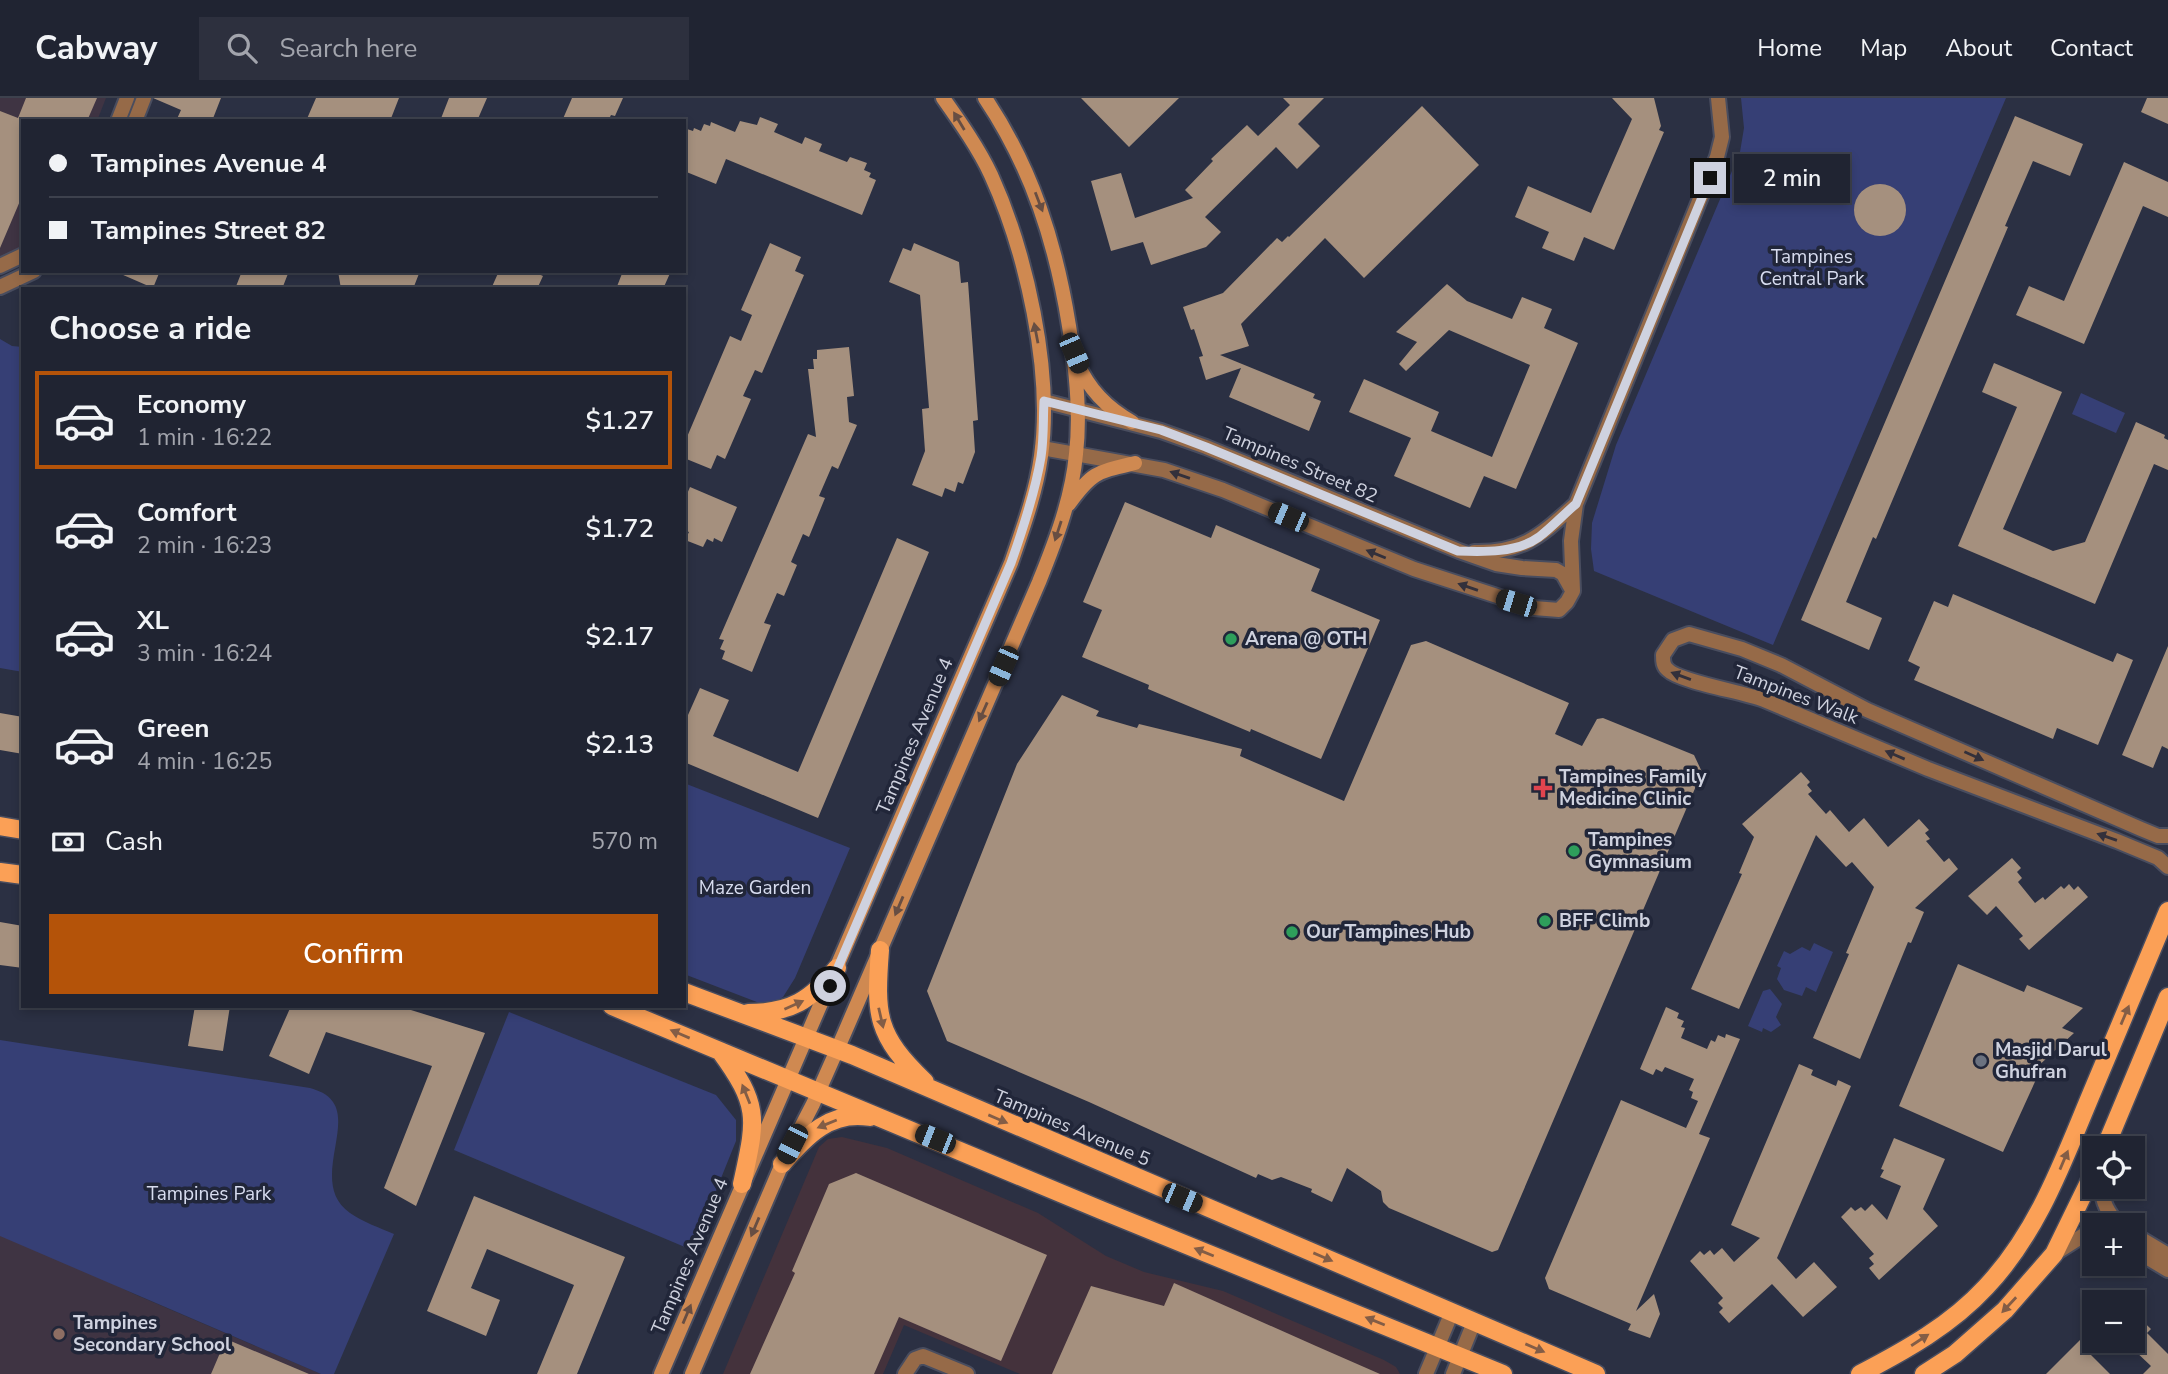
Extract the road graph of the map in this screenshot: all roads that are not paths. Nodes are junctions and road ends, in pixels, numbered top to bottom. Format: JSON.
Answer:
{"nodes":[{"id":1,"x":127,"y":98,"type":"edge"},
{"id":2,"x":145,"y":98,"type":"edge"},
{"id":3,"x":943,"y":98,"type":"edge"},
{"id":4,"x":985,"y":98,"type":"edge"},
{"id":5,"x":1718,"y":98,"type":"edge"},
{"id":6,"x":119,"y":119,"type":"edge"},
{"id":7,"x":136,"y":119,"type":"edge"},
{"id":8,"x":21,"y":256,"type":"edge"},
{"id":9,"x":0,"y":266,"type":"edge"},
{"id":10,"x":30,"y":273,"type":"edge"},
{"id":11,"x":0,"y":287,"type":"edge"},
{"id":12,"x":1074,"y":353,"type":"junction"},
{"id":13,"x":1044,"y":401,"type":"junction"},
{"id":14,"x":1078,"y":409,"type":"junction"},
{"id":15,"x":1132,"y":422,"type":"junction"},
{"id":16,"x":1042,"y":448,"type":"junction"},
{"id":17,"x":1076,"y":454,"type":"junction"},
{"id":18,"x":1135,"y":463,"type":"junction"},
{"id":19,"x":1576,"y":504,"type":"junction"},
{"id":20,"x":1066,"y":508,"type":"junction"},
{"id":21,"x":1458,"y":551,"type":"junction"},
{"id":22,"x":1573,"y":592,"type":"junction"},
{"id":23,"x":0,"y":826,"type":"edge"},
{"id":24,"x":21,"y":830,"type":"edge"},
{"id":25,"x":2168,"y":836,"type":"edge"},
{"id":26,"x":2168,"y":867,"type":"edge"},
{"id":27,"x":0,"y":872,"type":"edge"},
{"id":28,"x":21,"y":875,"type":"edge"},
{"id":29,"x":2168,"y":911,"type":"edge"},
{"id":30,"x":880,"y":950,"type":"junction"},
{"id":31,"x":837,"y":968,"type":"junction"},
{"id":32,"x":686,"y":993,"type":"edge"},
{"id":33,"x":2168,"y":997,"type":"edge"},
{"id":34,"x":617,"y":1008,"type":"edge"},
{"id":35,"x":737,"y":1013,"type":"junction"},
{"id":36,"x":807,"y":1039,"type":"junction"},
{"id":37,"x":836,"y":1050,"type":"junction"},
{"id":38,"x":720,"y":1051,"type":"junction"},
{"id":39,"x":789,"y":1080,"type":"junction"},
{"id":40,"x":818,"y":1091,"type":"junction"},
{"id":41,"x":936,"y":1092,"type":"junction"},
{"id":42,"x":2120,"y":1116,"type":"junction"},
{"id":43,"x":887,"y":1119,"type":"junction"},
{"id":44,"x":2111,"y":1136,"type":"edge"},
{"id":45,"x":2114,"y":1136,"type":"edge"},
{"id":46,"x":782,"y":1164,"type":"junction"},
{"id":47,"x":742,"y":1184,"type":"junction"},
{"id":48,"x":2082,"y":1197,"type":"edge"},
{"id":49,"x":2082,"y":1236,"type":"edge"},
{"id":50,"x":2145,"y":1241,"type":"edge"},
{"id":51,"x":2054,"y":1254,"type":"junction"},
{"id":52,"x":2168,"y":1255,"type":"edge"},
{"id":53,"x":2145,"y":1256,"type":"edge"},
{"id":54,"x":2168,"y":1270,"type":"edge"},
{"id":55,"x":1452,"y":1312,"type":"junction"},
{"id":56,"x":1474,"y":1322,"type":"junction"},
{"id":57,"x":1438,"y":1347,"type":"junction"},
{"id":58,"x":1460,"y":1356,"type":"junction"},
{"id":59,"x":662,"y":1374,"type":"edge"},
{"id":60,"x":692,"y":1374,"type":"edge"},
{"id":61,"x":905,"y":1374,"type":"edge"},
{"id":62,"x":967,"y":1374,"type":"edge"},
{"id":63,"x":1426,"y":1374,"type":"edge"},
{"id":64,"x":1453,"y":1374,"type":"edge"},
{"id":65,"x":1503,"y":1374,"type":"edge"},
{"id":66,"x":1596,"y":1374,"type":"edge"},
{"id":67,"x":1860,"y":1374,"type":"edge"},
{"id":68,"x":1924,"y":1374,"type":"edge"}],
"edges":[{"from":1,"to":6,"type":"street"},
{"from":2,"to":7,"type":"street"},
{"from":13,"to":3,"type":"main road","name":"Tampines Avenue 4","one_way":true},
{"from":4,"to":12,"type":"main road","one_way":true},
{"from":5,"to":19,"type":"street","name":"Tampines Street 82"},
{"from":8,"to":9,"type":"street"},
{"from":10,"to":11,"type":"street"},
{"from":12,"to":14,"type":"main road"},
{"from":12,"to":15,"type":"main road"},
{"from":13,"to":14,"type":"street","name":"Tampines Street 82"},
{"from":13,"to":16,"type":"main road","name":"Tampines Avenue 4"},
{"from":14,"to":15,"type":"street","name":"Tampines Street 82"},
{"from":14,"to":17,"type":"main road"},
{"from":15,"to":21,"type":"street","name":"Tampines Street 82"},
{"from":16,"to":17,"type":"street"},
{"from":16,"to":31,"type":"main road","name":"Tampines Avenue 4"},
{"from":17,"to":18,"type":"street"},
{"from":17,"to":20,"type":"main road"},
{"from":18,"to":20,"type":"main road"},
{"from":22,"to":18,"type":"street","one_way":true},
{"from":19,"to":21,"type":"street","name":"Tampines Street 82"},
{"from":19,"to":22,"type":"street","name":"Tampines Street 82"},
{"from":20,"to":30,"type":"main road","one_way":true},
{"from":21,"to":22,"type":"street","name":"Tampines Street 82"},
{"from":23,"to":24,"type":"main road"},
{"from":26,"to":25,"type":"street","name":"Tampines Walk","one_way":true},
{"from":27,"to":28,"type":"main road"},
{"from":67,"to":29,"type":"main road","one_way":true},
{"from":30,"to":37,"type":"main road"},
{"from":30,"to":41,"type":"main road","one_way":true},
{"from":35,"to":31,"type":"main road","one_way":true},
{"from":31,"to":36,"type":"main road","name":"Tampines Avenue 4"},
{"from":32,"to":35,"type":"main road","name":"Tampines Avenue 5"},
{"from":33,"to":42,"type":"main road"},
{"from":38,"to":34,"type":"main road","one_way":true},
{"from":35,"to":36,"type":"main road","name":"Tampines Avenue 5"},
{"from":36,"to":37,"type":"main road","name":"Tampines Avenue 5"},
{"from":36,"to":39,"type":"main road","name":"Tampines Avenue 4"},
{"from":37,"to":40,"type":"main road"},
{"from":37,"to":41,"type":"main road","name":"Tampines Avenue 5"},
{"from":38,"to":39,"type":"main road"},
{"from":47,"to":38,"type":"main road","one_way":true},
{"from":39,"to":40,"type":"main road"},
{"from":39,"to":47,"type":"main road","name":"Tampines Avenue 4"},
{"from":40,"to":43,"type":"main road"},
{"from":40,"to":46,"type":"main road"},
{"from":41,"to":55,"type":"main road","name":"Tampines Avenue 5","one_way":true},
{"from":42,"to":44,"type":"main road"},
{"from":42,"to":45,"type":"street"},
{"from":43,"to":46,"type":"main road","one_way":true},
{"from":57,"to":43,"type":"main road","one_way":true},
{"from":46,"to":60,"type":"main road","one_way":true},
{"from":59,"to":47,"type":"main road","name":"Tampines Avenue 4","one_way":true},
{"from":48,"to":51,"type":"main road"},
{"from":49,"to":51,"type":"street"},
{"from":50,"to":52,"type":"street"},
{"from":51,"to":68,"type":"main road","one_way":true},
{"from":53,"to":54,"type":"street"},
{"from":55,"to":56,"type":"main road","name":"Tampines Avenue 5"},
{"from":55,"to":57,"type":"street"},
{"from":56,"to":58,"type":"street"},
{"from":56,"to":66,"type":"main road","name":"Tampines Avenue 5","one_way":true},
{"from":57,"to":58,"type":"main road"},
{"from":57,"to":63,"type":"street"},
{"from":58,"to":64,"type":"street"},
{"from":58,"to":65,"type":"main road"},
{"from":61,"to":62,"type":"street"}]}
